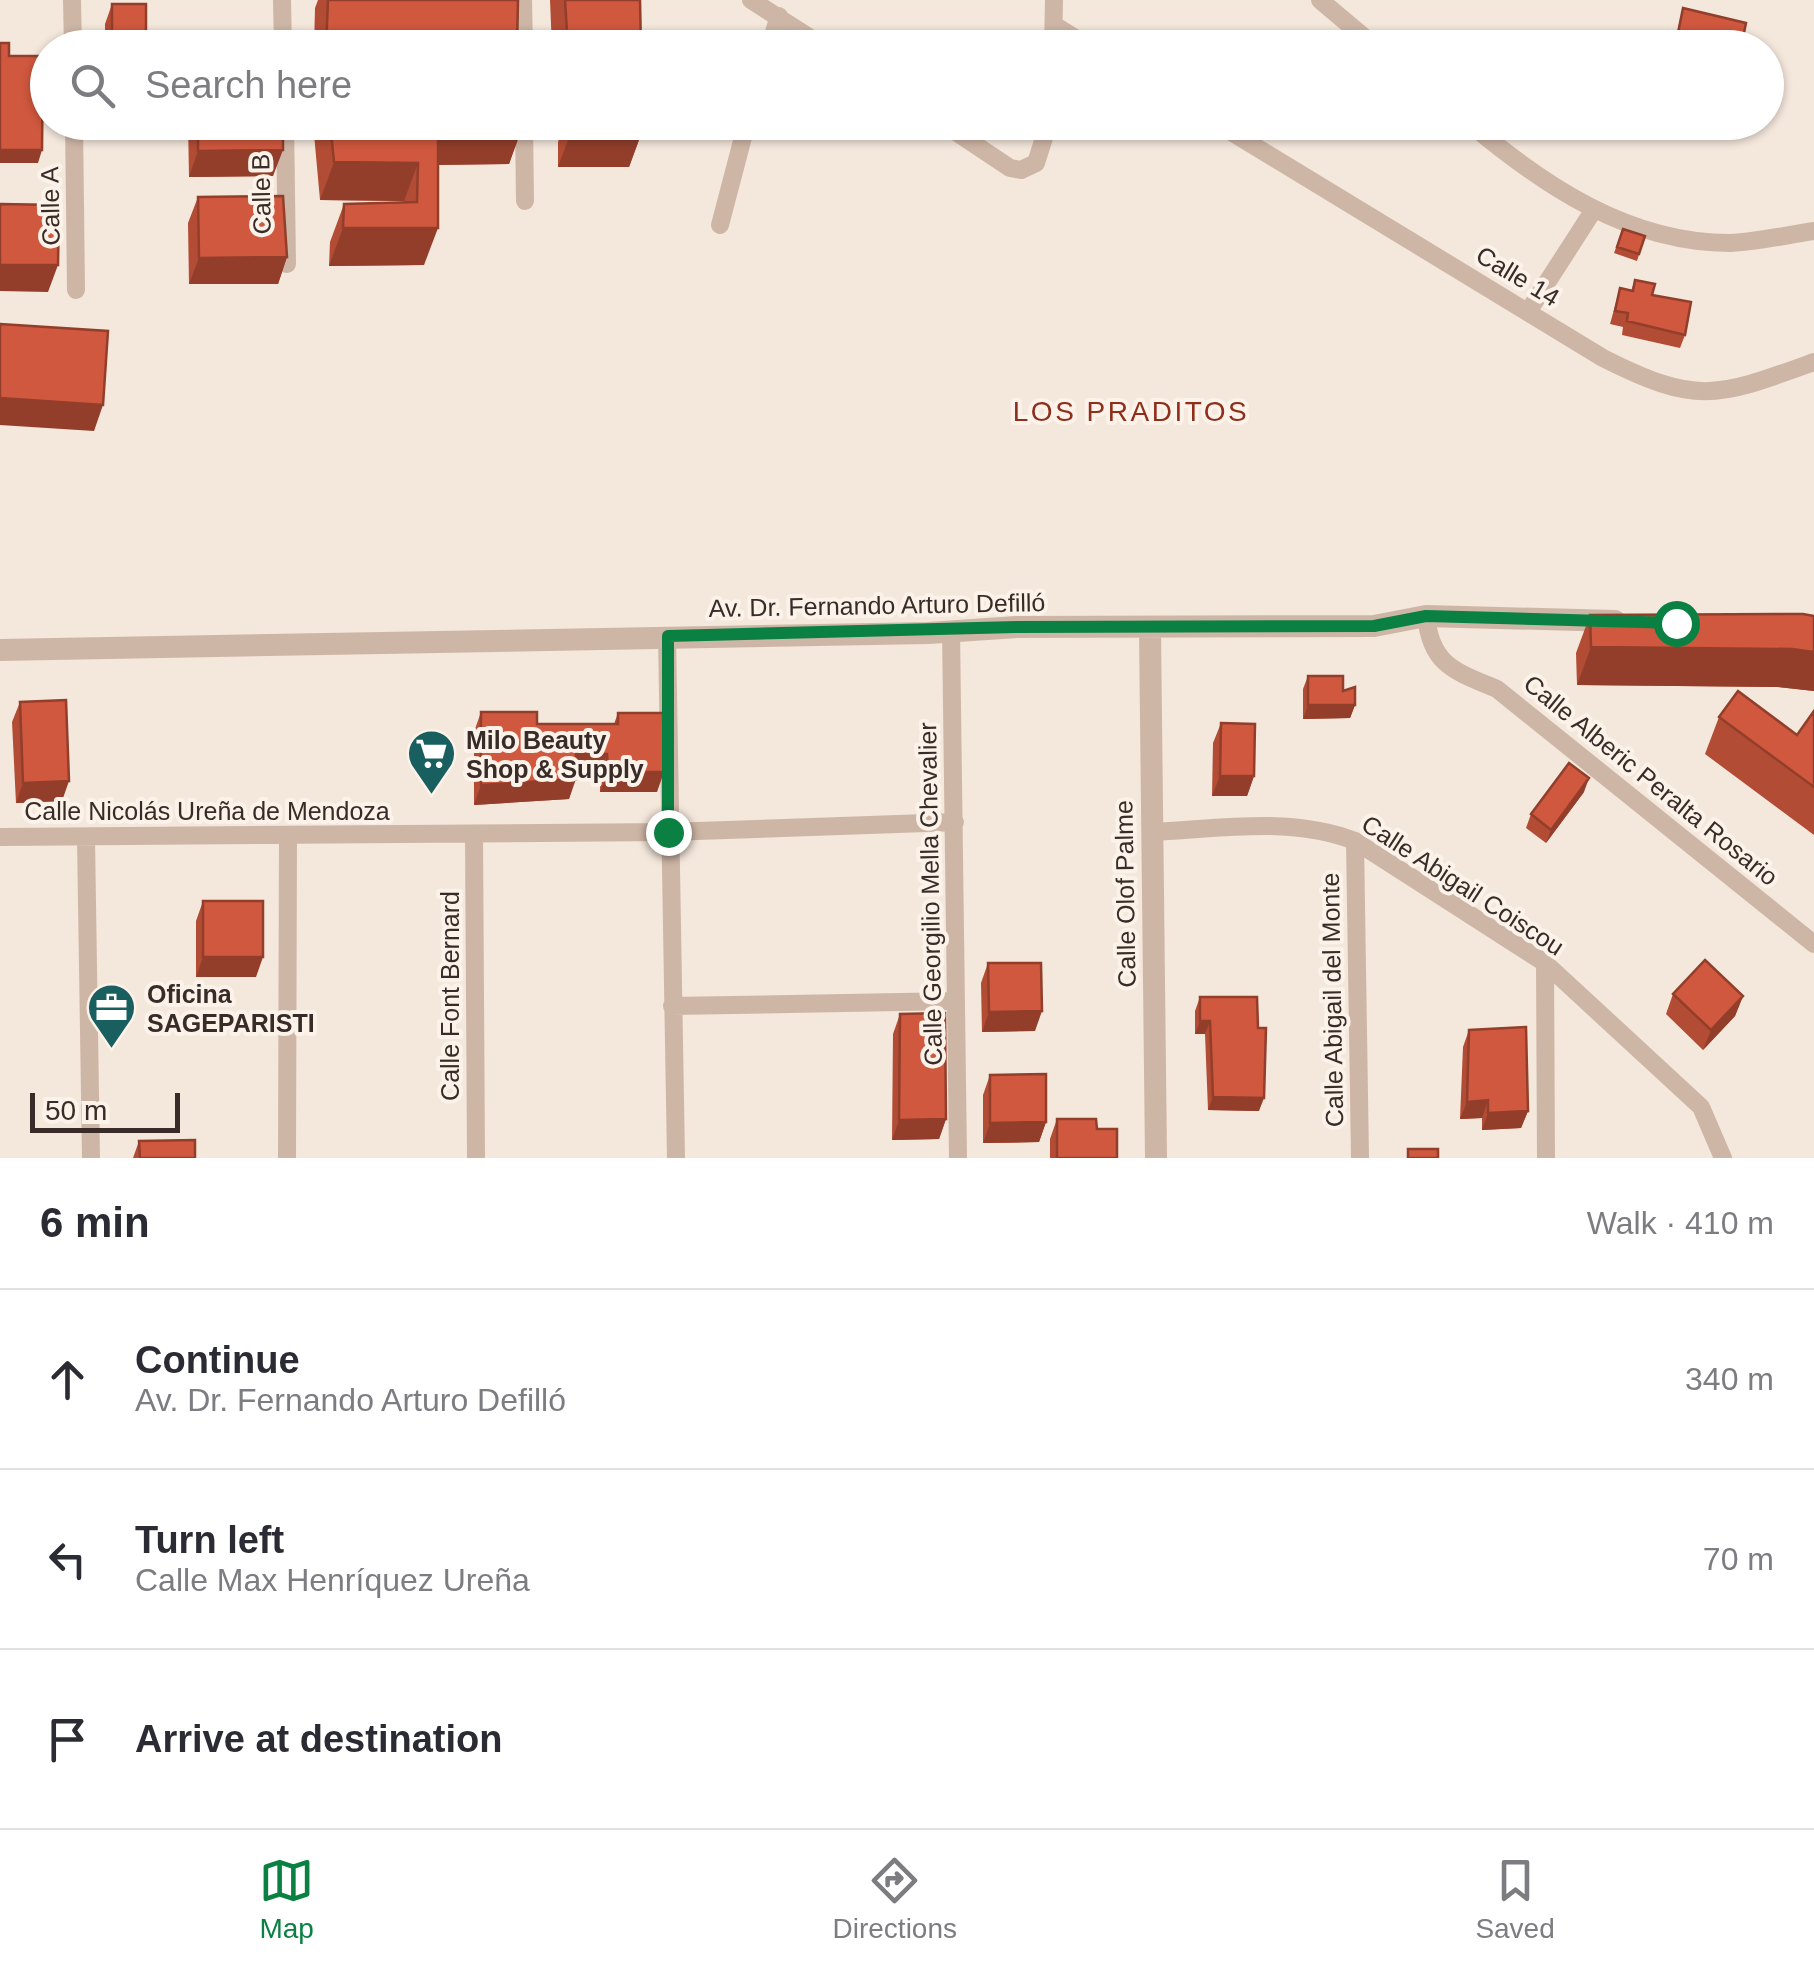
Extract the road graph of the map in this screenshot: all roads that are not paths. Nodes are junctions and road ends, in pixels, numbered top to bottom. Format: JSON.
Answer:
{"nodes":[{"id":1,"x":72,"y":0,"type":"edge"},
{"id":2,"x":282,"y":0,"type":"edge"},
{"id":3,"x":524,"y":0,"type":"edge"},
{"id":4,"x":751,"y":0,"type":"edge"},
{"id":5,"x":1054,"y":0,"type":"edge"},
{"id":6,"x":1320,"y":0,"type":"edge"},
{"id":7,"x":778,"y":16,"type":"junction"},
{"id":8,"x":1054,"y":25,"type":"junction"},
{"id":9,"x":73,"y":30,"type":"edge"},
{"id":10,"x":283,"y":30,"type":"edge"},
{"id":11,"x":524,"y":30,"type":"edge"},
{"id":12,"x":774,"y":30,"type":"edge"},
{"id":13,"x":799,"y":30,"type":"edge"},
{"id":14,"x":1054,"y":30,"type":"edge"},
{"id":15,"x":1062,"y":30,"type":"edge"},
{"id":16,"x":1356,"y":30,"type":"edge"},
{"id":17,"x":74,"y":140,"type":"edge"},
{"id":18,"x":285,"y":140,"type":"edge"},
{"id":19,"x":524,"y":140,"type":"edge"},
{"id":20,"x":742,"y":140,"type":"edge"},
{"id":21,"x":970,"y":140,"type":"edge"},
{"id":22,"x":1046,"y":140,"type":"edge"},
{"id":23,"x":1245,"y":140,"type":"edge"},
{"id":24,"x":1489,"y":140,"type":"edge"},
{"id":25,"x":525,"y":202,"type":"dead end"},
{"id":26,"x":1593,"y":210,"type":"junction"},
{"id":27,"x":720,"y":226,"type":"dead end"},
{"id":28,"x":1814,"y":231,"type":"edge"},
{"id":29,"x":287,"y":264,"type":"edge"},
{"id":30,"x":76,"y":290,"type":"dead end"},
{"id":31,"x":1528,"y":312,"type":"junction"},
{"id":32,"x":1814,"y":362,"type":"edge"},
{"id":33,"x":1426,"y":616,"type":"junction"},
{"id":34,"x":1638,"y":622,"type":"edge"},
{"id":35,"x":951,"y":630,"type":"junction"},
{"id":36,"x":1150,"y":630,"type":"junction"},
{"id":37,"x":668,"y":636,"type":"junction"},
{"id":38,"x":0,"y":650,"type":"edge"},
{"id":39,"x":955,"y":822,"type":"junction"},
{"id":40,"x":668,"y":832,"type":"junction"},
{"id":41,"x":1152,"y":832,"type":"junction"},
{"id":42,"x":474,"y":834,"type":"junction"},
{"id":43,"x":288,"y":835,"type":"junction"},
{"id":44,"x":0,"y":837,"type":"edge"},
{"id":45,"x":86,"y":839,"type":"junction"},
{"id":46,"x":1355,"y":841,"type":"junction"},
{"id":47,"x":1814,"y":944,"type":"edge"},
{"id":48,"x":1545,"y":963,"type":"junction"},
{"id":49,"x":956,"y":1001,"type":"junction"},
{"id":50,"x":672,"y":1006,"type":"junction"},
{"id":51,"x":92,"y":1158,"type":"edge"},
{"id":52,"x":287,"y":1158,"type":"edge"},
{"id":53,"x":476,"y":1158,"type":"edge"},
{"id":54,"x":676,"y":1158,"type":"edge"},
{"id":55,"x":958,"y":1158,"type":"edge"},
{"id":56,"x":1156,"y":1158,"type":"edge"},
{"id":57,"x":1360,"y":1158,"type":"edge"},
{"id":58,"x":1546,"y":1158,"type":"edge"},
{"id":59,"x":1723,"y":1158,"type":"edge"}],
"edges":[{"from":1,"to":9,"type":"street"},
{"from":2,"to":10,"type":"street"},
{"from":3,"to":11,"type":"street"},
{"from":4,"to":7,"type":"street"},
{"from":5,"to":8,"type":"street"},
{"from":6,"to":16,"type":"street"},
{"from":7,"to":12,"type":"street"},
{"from":7,"to":13,"type":"street"},
{"from":8,"to":14,"type":"street"},
{"from":8,"to":15,"type":"street"},
{"from":17,"to":30,"type":"street","name":"Calle A"},
{"from":18,"to":29,"type":"street","name":"Calle B"},
{"from":19,"to":25,"type":"street"},
{"from":20,"to":27,"type":"street"},
{"from":21,"to":22,"type":"street"},
{"from":23,"to":31,"type":"street","name":"Calle 14"},
{"from":24,"to":26,"type":"street"},
{"from":26,"to":28,"type":"street"},
{"from":26,"to":31,"type":"street"},
{"from":31,"to":32,"type":"street","name":"Calle 14"},
{"from":33,"to":34,"type":"street","name":"Av. Dr. Fernando Arturo Defilló"},
{"from":33,"to":36,"type":"street","name":"Av. Dr. Fernando Arturo Defilló"},
{"from":33,"to":47,"type":"street","name":"Calle Alberic Peralta Rosario"},
{"from":35,"to":36,"type":"street","name":"Av. Dr. Fernando Arturo Defilló"},
{"from":35,"to":37,"type":"street","name":"Av. Dr. Fernando Arturo Defilló"},
{"from":35,"to":39,"type":"street","name":"Calle Georgilio Mella Chevalier"},
{"from":36,"to":41,"type":"street","name":"Calle Olof Palme"},
{"from":37,"to":38,"type":"street","name":"Av. Dr. Fernando Arturo Defilló"},
{"from":37,"to":40,"type":"street"},
{"from":39,"to":40,"type":"street","name":"Calle Nicolás Ureña de Mendoza"},
{"from":39,"to":49,"type":"street","name":"Calle Georgilio Mella Chevalier"},
{"from":40,"to":42,"type":"street","name":"Calle Nicolás Ureña de Mendoza"},
{"from":40,"to":50,"type":"street"},
{"from":41,"to":46,"type":"street","name":"Calle Abigail Coiscou"},
{"from":41,"to":56,"type":"street","name":"Calle Olof Palme"},
{"from":42,"to":43,"type":"street","name":"Calle Nicolás Ureña de Mendoza"},
{"from":42,"to":53,"type":"street","name":"Calle Font Bernard"},
{"from":43,"to":45,"type":"street","name":"Calle Nicolás Ureña de Mendoza"},
{"from":43,"to":52,"type":"street"},
{"from":44,"to":45,"type":"street","name":"Calle Nicolás Ureña de Mendoza"},
{"from":45,"to":51,"type":"street"},
{"from":46,"to":48,"type":"street","name":"Calle Abigail Coiscou"},
{"from":46,"to":57,"type":"street","name":"Calle Abigail del Monte"},
{"from":48,"to":58,"type":"street"},
{"from":48,"to":59,"type":"street","name":"Calle Abigail Coiscou"},
{"from":49,"to":50,"type":"street"},
{"from":49,"to":55,"type":"street","name":"Calle Georgilio Mella Chevalier"},
{"from":50,"to":54,"type":"street"}]}
